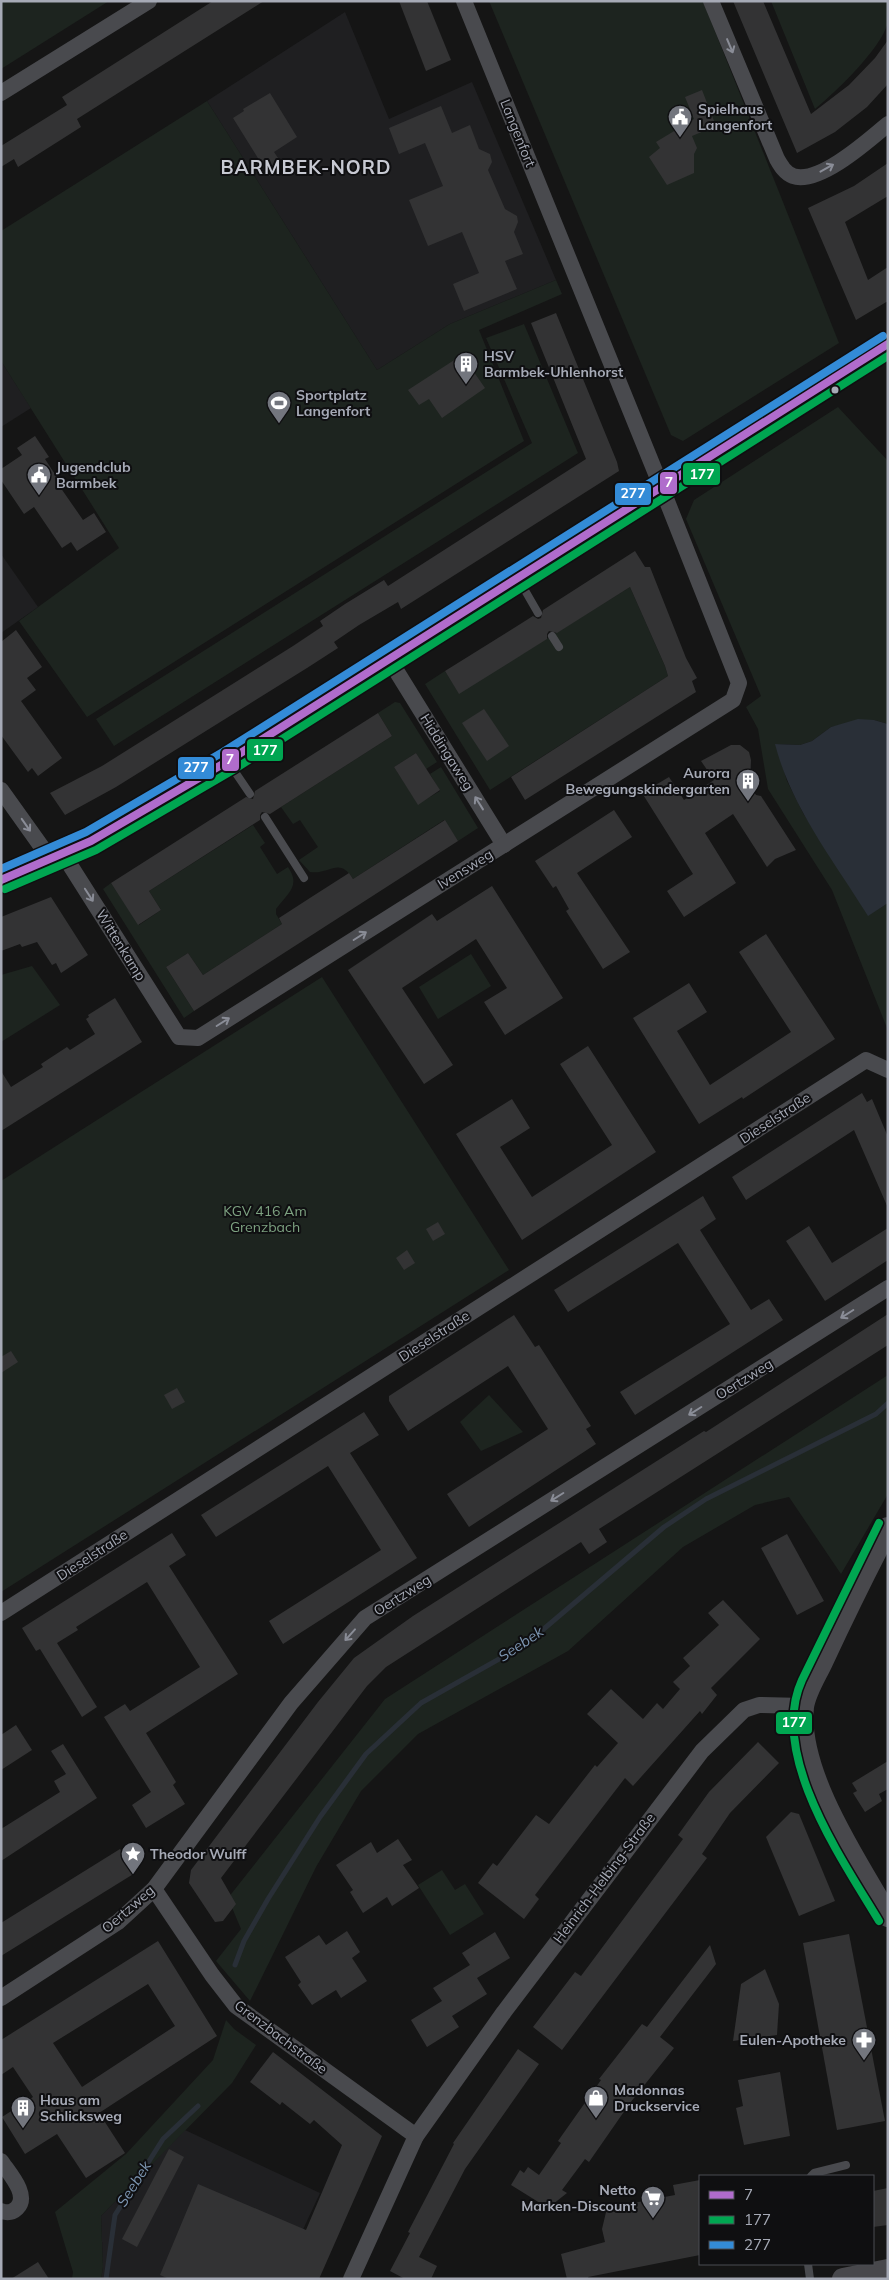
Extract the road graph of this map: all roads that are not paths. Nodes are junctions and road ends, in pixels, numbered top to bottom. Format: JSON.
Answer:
{"nodes":[{"id":1,"x":149,"y":1,"type":"edge"},
{"id":2,"x":464,"y":1,"type":"edge"},
{"id":3,"x":711,"y":1,"type":"edge"},
{"id":4,"x":1,"y":93,"type":"edge"},
{"id":5,"x":888,"y":124,"type":"edge"},
{"id":6,"x":888,"y":344,"type":"edge"},
{"id":7,"x":662,"y":486,"type":"junction"},
{"id":8,"x":517,"y":578,"type":"junction"},
{"id":9,"x":538,"y":613,"type":"dead end"},
{"id":10,"x":552,"y":636,"type":"dead end"},
{"id":11,"x":559,"y":647,"type":"dead end"},
{"id":12,"x":389,"y":659,"type":"junction"},
{"id":13,"x":739,"y":683,"type":"joint"},
{"id":14,"x":228,"y":761,"type":"junction"},
{"id":15,"x":1,"y":790,"type":"edge"},
{"id":16,"x":250,"y":794,"type":"dead end"},
{"id":17,"x":265,"y":817,"type":"dead end"},
{"id":18,"x":504,"y":845,"type":"junction"},
{"id":19,"x":57,"y":857,"type":"junction"},
{"id":20,"x":304,"y":878,"type":"dead end"},
{"id":21,"x":1,"y":880,"type":"edge"},
{"id":22,"x":179,"y":1037,"type":"joint"},
{"id":23,"x":888,"y":1070,"type":"edge"},
{"id":24,"x":888,"y":1288,"type":"edge"},
{"id":25,"x":888,"y":1528,"type":"edge"},
{"id":26,"x":1,"y":1613,"type":"edge"},
{"id":27,"x":803,"y":1706,"type":"junction"},
{"id":28,"x":154,"y":1889,"type":"junction"},
{"id":29,"x":888,"y":1916,"type":"edge"},
{"id":30,"x":1,"y":1998,"type":"edge"},
{"id":31,"x":416,"y":2136,"type":"junction"},
{"id":32,"x":1,"y":2161,"type":"edge"},
{"id":33,"x":846,"y":2166,"type":"dead end"},
{"id":34,"x":812,"y":2175,"type":"edge"},
{"id":35,"x":1,"y":2211,"type":"edge"},
{"id":36,"x":808,"y":2265,"type":"edge"},
{"id":37,"x":888,"y":2270,"type":"edge"},
{"id":38,"x":853,"y":2278,"type":"edge"},
{"id":39,"x":351,"y":2279,"type":"edge"},
{"id":40,"x":810,"y":2279,"type":"edge"}],
"edges":[{"from":1,"to":4,"type":"street"},
{"from":2,"to":7,"type":"street","name":"Langenfort"},
{"from":3,"to":5,"type":"street","one_way":true},
{"from":6,"to":7,"type":"street"},
{"from":7,"to":8,"type":"street"},
{"from":7,"to":13,"type":"street","name":"Langenfort"},
{"from":8,"to":9,"type":"lane"},
{"from":8,"to":12,"type":"street"},
{"from":10,"to":11,"type":"lane"},
{"from":12,"to":14,"type":"street"},
{"from":18,"to":12,"type":"street","name":"Hiddingaweg","one_way":true},
{"from":13,"to":18,"type":"street","name":"Ivensweg"},
{"from":14,"to":16,"type":"lane"},
{"from":14,"to":19,"type":"street"},
{"from":15,"to":19,"type":"street","name":"Wittenkamp","one_way":true},
{"from":17,"to":20,"type":"lane"},
{"from":22,"to":18,"type":"street","name":"Ivensweg","one_way":true},
{"from":19,"to":21,"type":"street"},
{"from":19,"to":22,"type":"street","name":"Wittenkamp","one_way":true},
{"from":23,"to":26,"type":"street","name":"Dieselstraße"},
{"from":24,"to":28,"type":"street","name":"Oertzweg","one_way":true},
{"from":25,"to":27,"type":"street"},
{"from":27,"to":29,"type":"street"},
{"from":27,"to":31,"type":"street","name":"Heinrich-Helbing-Straße"},
{"from":28,"to":30,"type":"street","name":"Oertzweg"},
{"from":28,"to":31,"type":"street","name":"Grenzbachstraße"},
{"from":31,"to":39,"type":"street","name":"Heinrich-Helbing-Straße"},
{"from":32,"to":35,"type":"street"},
{"from":33,"to":34,"type":"lane"},
{"from":36,"to":40,"type":"lane"},
{"from":37,"to":38,"type":"street"}]}
